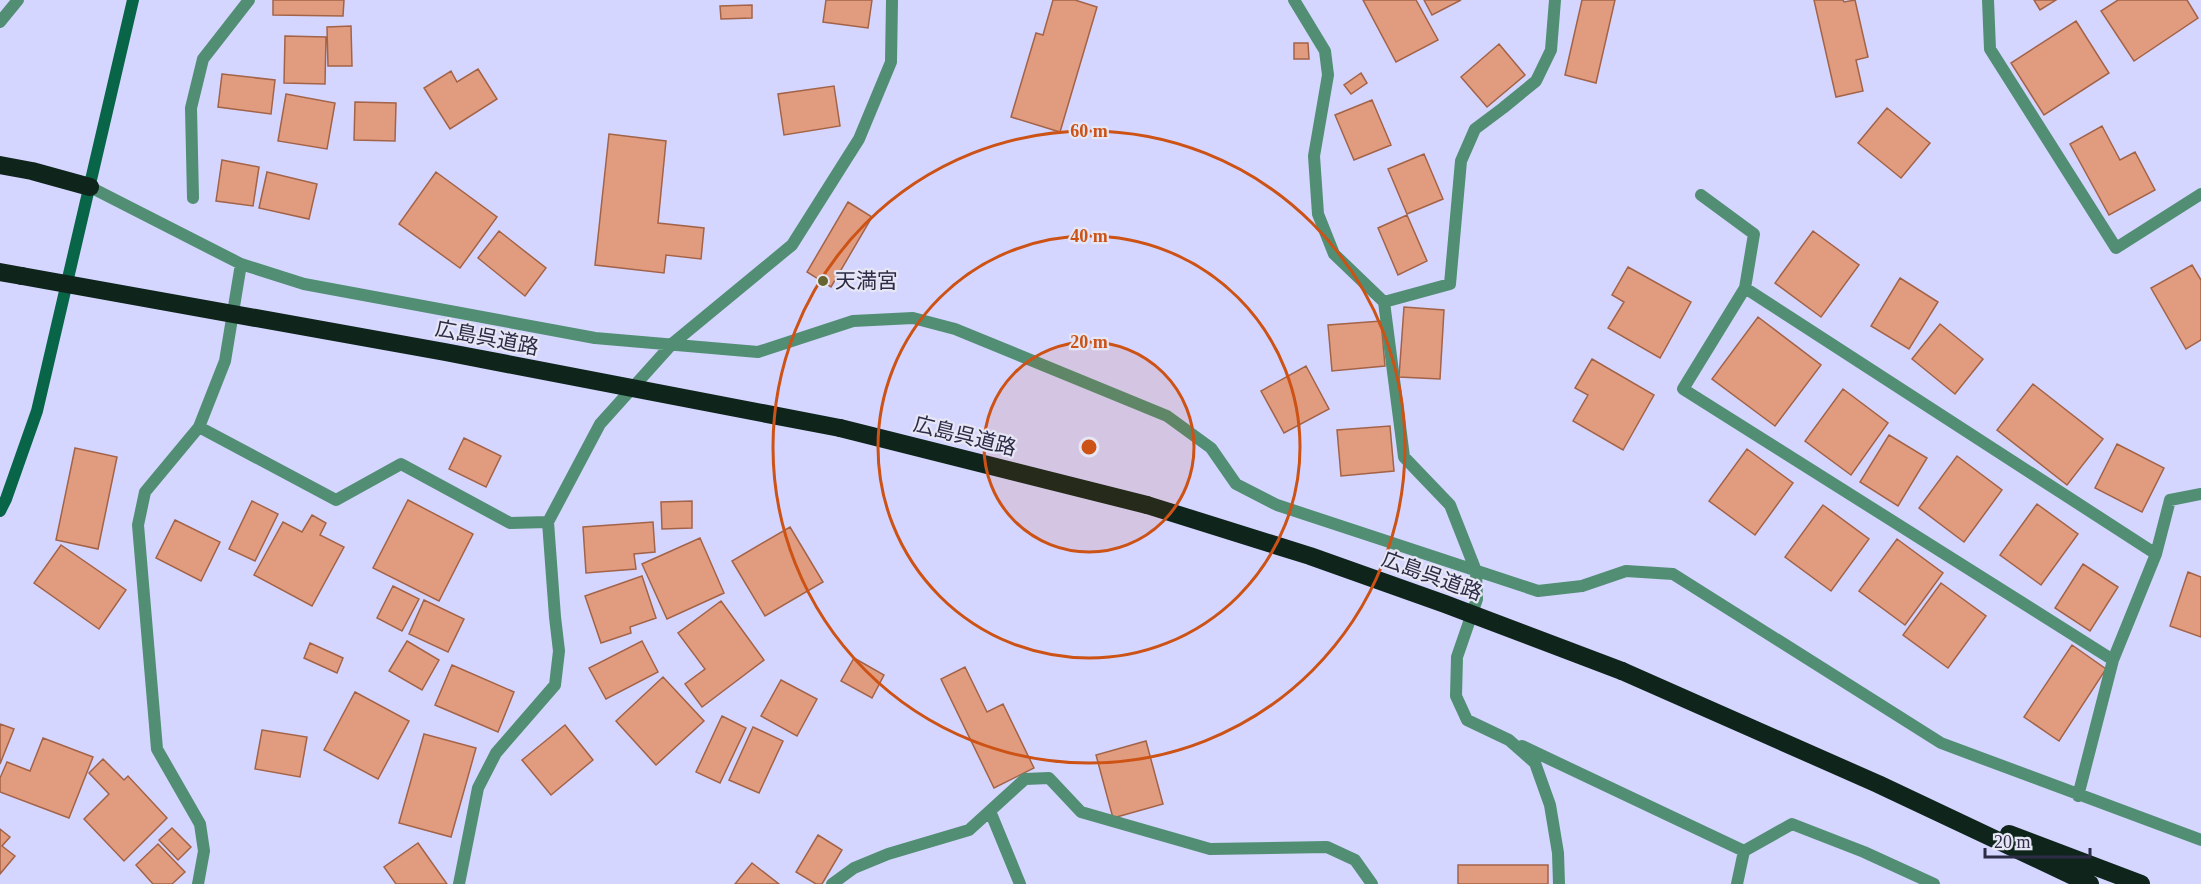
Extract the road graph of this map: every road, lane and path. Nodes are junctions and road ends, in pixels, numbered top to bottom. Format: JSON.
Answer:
{"nodes":[{"id":1,"x":18,"y":0,"type":"edge"},
{"id":2,"x":133,"y":0,"type":"edge"},
{"id":3,"x":892,"y":0,"type":"edge"},
{"id":4,"x":1294,"y":0,"type":"edge"},
{"id":5,"x":1555,"y":0,"type":"edge"},
{"id":6,"x":1988,"y":0,"type":"edge"},
{"id":7,"x":247,"y":1,"type":"edge"},
{"id":8,"x":0,"y":22,"type":"edge"},
{"id":9,"x":0,"y":165,"type":"edge"},
{"id":10,"x":90,"y":187,"type":"junction"},
{"id":11,"x":2201,"y":194,"type":"edge"},
{"id":12,"x":1701,"y":195,"type":"dead end"},
{"id":13,"x":194,"y":198,"type":"dead end"},
{"id":14,"x":241,"y":264,"type":"junction"},
{"id":15,"x":0,"y":272,"type":"edge"},
{"id":16,"x":1745,"y":288,"type":"junction"},
{"id":17,"x":1384,"y":302,"type":"junction"},
{"id":18,"x":672,"y":344,"type":"junction"},
{"id":19,"x":199,"y":427,"type":"junction"},
{"id":20,"x":2201,"y":494,"type":"edge"},
{"id":21,"x":0,"y":510,"type":"edge"},
{"id":22,"x":548,"y":522,"type":"junction"},
{"id":23,"x":2156,"y":554,"type":"junction"},
{"id":24,"x":1476,"y":571,"type":"junction"},
{"id":25,"x":2113,"y":660,"type":"junction"},
{"id":26,"x":1509,"y":740,"type":"junction"},
{"id":27,"x":1878,"y":784,"type":"junction"},
{"id":28,"x":2078,"y":795,"type":"junction"},
{"id":29,"x":990,"y":811,"type":"junction"},
{"id":30,"x":2201,"y":840,"type":"edge"},
{"id":31,"x":1743,"y":851,"type":"junction"},
{"id":32,"x":198,"y":884,"type":"edge"},
{"id":33,"x":459,"y":884,"type":"edge"},
{"id":34,"x":832,"y":884,"type":"edge"},
{"id":35,"x":1020,"y":884,"type":"edge"},
{"id":36,"x":1372,"y":884,"type":"edge"},
{"id":37,"x":1559,"y":884,"type":"edge"},
{"id":38,"x":1737,"y":884,"type":"edge"},
{"id":39,"x":1934,"y":884,"type":"edge"},
{"id":40,"x":2090,"y":884,"type":"edge"},
{"id":41,"x":2141,"y":884,"type":"edge"}],
"edges":[{"from":1,"to":8,"type":"street"},
{"from":2,"to":10,"type":"street"},
{"from":3,"to":18,"type":"street"},
{"from":4,"to":17,"type":"street"},
{"from":5,"to":17,"type":"street"},
{"from":6,"to":11,"type":"street"},
{"from":7,"to":13,"type":"street"},
{"from":9,"to":10,"type":"highway"},
{"from":10,"to":14,"type":"street"},
{"from":10,"to":21,"type":"street"},
{"from":12,"to":16,"type":"street"},
{"from":14,"to":18,"type":"street"},
{"from":14,"to":19,"type":"street"},
{"from":15,"to":27,"type":"highway","name":"広島呉道路","bridge":true},
{"from":16,"to":23,"type":"street"},
{"from":16,"to":25,"type":"street"},
{"from":17,"to":24,"type":"street"},
{"from":18,"to":22,"type":"street"},
{"from":18,"to":24,"type":"street"},
{"from":19,"to":22,"type":"street"},
{"from":19,"to":32,"type":"street"},
{"from":20,"to":23,"type":"street"},
{"from":22,"to":33,"type":"street"},
{"from":23,"to":25,"type":"street"},
{"from":24,"to":26,"type":"street"},
{"from":24,"to":28,"type":"street"},
{"from":25,"to":28,"type":"street"},
{"from":26,"to":31,"type":"street"},
{"from":26,"to":37,"type":"street"},
{"from":27,"to":40,"type":"highway","name":"広島呉道路"},
{"from":27,"to":41,"type":"highway","name":"広島呉道路"},
{"from":28,"to":30,"type":"street"},
{"from":29,"to":34,"type":"street"},
{"from":29,"to":35,"type":"street"},
{"from":29,"to":36,"type":"street"},
{"from":31,"to":38,"type":"street"},
{"from":31,"to":39,"type":"street"}]}
